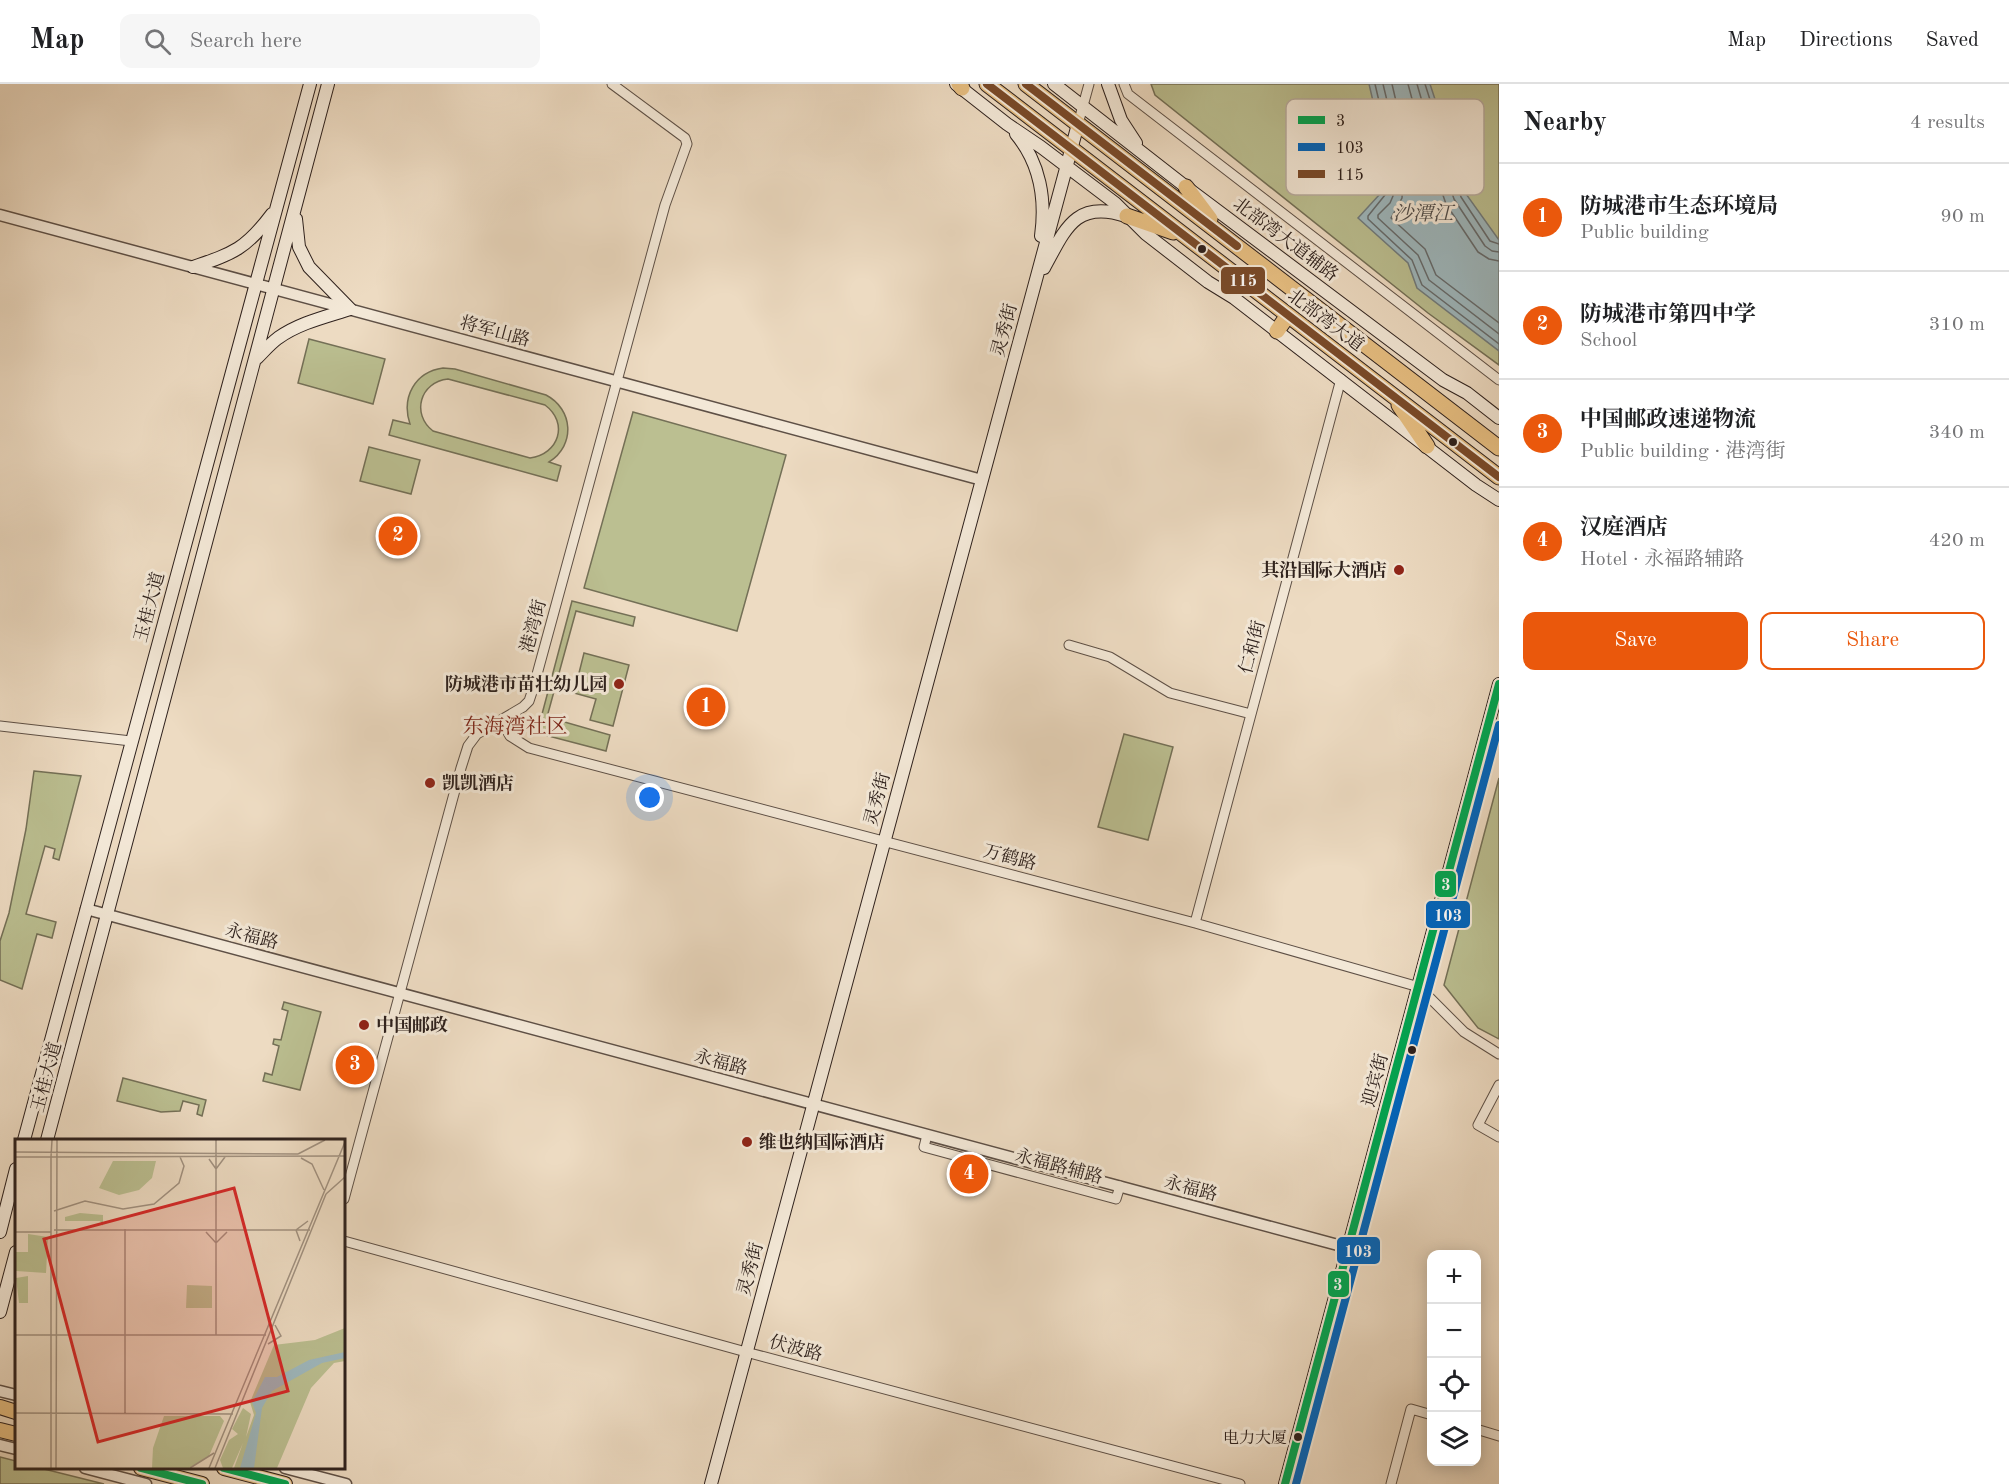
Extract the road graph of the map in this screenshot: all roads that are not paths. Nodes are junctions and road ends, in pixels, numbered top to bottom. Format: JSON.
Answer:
{"nodes":[{"id":1,"x":310,"y":84,"type":"edge"},
{"id":2,"x":328,"y":84,"type":"edge"},
{"id":3,"x":612,"y":84,"type":"edge"},
{"id":4,"x":987,"y":84,"type":"edge"},
{"id":5,"x":1026,"y":84,"type":"edge"},
{"id":6,"x":1054,"y":84,"type":"edge"},
{"id":7,"x":1089,"y":84,"type":"edge"},
{"id":8,"x":1108,"y":84,"type":"edge"},
{"id":9,"x":1124,"y":84,"type":"edge"},
{"id":10,"x":959,"y":85,"type":"edge"},
{"id":11,"x":1083,"y":106,"type":"junction"},
{"id":12,"x":1007,"y":124,"type":"junction"},
{"id":13,"x":1078,"y":124,"type":"junction"},
{"id":14,"x":1071,"y":149,"type":"junction"},
{"id":15,"x":1151,"y":159,"type":"junction"},
{"id":16,"x":1067,"y":166,"type":"junction"},
{"id":17,"x":1186,"y":187,"type":"junction"},
{"id":18,"x":276,"y":208,"type":"junction"},
{"id":19,"x":295,"y":212,"type":"junction"},
{"id":20,"x":0,"y":215,"type":"edge"},
{"id":21,"x":1127,"y":216,"type":"junction"},
{"id":22,"x":1220,"y":234,"type":"junction"},
{"id":23,"x":1184,"y":235,"type":"junction"},
{"id":24,"x":193,"y":267,"type":"junction"},
{"id":25,"x":256,"y":284,"type":"junction"},
{"id":26,"x":1035,"y":285,"type":"junction"},
{"id":27,"x":275,"y":289,"type":"junction"},
{"id":28,"x":350,"y":309,"type":"junction"},
{"id":29,"x":1288,"y":315,"type":"junction"},
{"id":30,"x":1277,"y":331,"type":"junction"},
{"id":31,"x":257,"y":358,"type":"junction"},
{"id":32,"x":1341,"y":380,"type":"junction"},
{"id":33,"x":1499,"y":380,"type":"edge"},
{"id":34,"x":616,"y":381,"type":"junction"},
{"id":35,"x":1392,"y":395,"type":"junction"},
{"id":36,"x":1499,"y":418,"type":"edge"},
{"id":37,"x":1427,"y":446,"type":"junction"},
{"id":38,"x":1499,"y":448,"type":"edge"},
{"id":39,"x":1499,"y":477,"type":"edge"},
{"id":40,"x":982,"y":480,"type":"junction"},
{"id":41,"x":1476,"y":485,"type":"junction"},
{"id":42,"x":1499,"y":500,"type":"edge"},
{"id":43,"x":1499,"y":513,"type":"edge"},
{"id":44,"x":1069,"y":645,"type":"dead end"},
{"id":45,"x":1498,"y":687,"type":"edge"},
{"id":46,"x":1251,"y":714,"type":"junction"},
{"id":47,"x":501,"y":720,"type":"junction"},
{"id":48,"x":0,"y":726,"type":"edge"},
{"id":49,"x":131,"y":741,"type":"junction"},
{"id":50,"x":885,"y":841,"type":"junction"},
{"id":51,"x":86,"y":909,"type":"junction"},
{"id":52,"x":108,"y":915,"type":"junction"},
{"id":53,"x":1195,"y":923,"type":"junction"},
{"id":54,"x":1419,"y":987,"type":"junction"},
{"id":55,"x":400,"y":993,"type":"junction"},
{"id":56,"x":1499,"y":1054,"type":"edge"},
{"id":57,"x":1499,"y":1085,"type":"edge"},
{"id":58,"x":813,"y":1104,"type":"junction"},
{"id":59,"x":1499,"y":1137,"type":"edge"},
{"id":60,"x":24,"y":1139,"type":"edge"},
{"id":61,"x":47,"y":1139,"type":"edge"},
{"id":62,"x":15,"y":1173,"type":"edge"},
{"id":63,"x":345,"y":1195,"type":"edge"},
{"id":64,"x":0,"y":1232,"type":"edge"},
{"id":65,"x":345,"y":1241,"type":"edge"},
{"id":66,"x":1348,"y":1248,"type":"junction"},
{"id":67,"x":15,"y":1256,"type":"edge"},
{"id":68,"x":0,"y":1312,"type":"edge"},
{"id":69,"x":746,"y":1352,"type":"junction"},
{"id":70,"x":0,"y":1391,"type":"edge"},
{"id":71,"x":15,"y":1395,"type":"edge"},
{"id":72,"x":0,"y":1407,"type":"edge"},
{"id":73,"x":15,"y":1412,"type":"edge"},
{"id":74,"x":1427,"y":1414,"type":"edge"},
{"id":75,"x":0,"y":1430,"type":"edge"},
{"id":76,"x":1481,"y":1431,"type":"edge"},
{"id":77,"x":15,"y":1434,"type":"edge"},
{"id":78,"x":1499,"y":1436,"type":"edge"},
{"id":79,"x":0,"y":1445,"type":"edge"},
{"id":80,"x":15,"y":1449,"type":"edge"},
{"id":81,"x":91,"y":1469,"type":"edge"},
{"id":82,"x":148,"y":1469,"type":"edge"},
{"id":83,"x":237,"y":1469,"type":"edge"},
{"id":84,"x":298,"y":1469,"type":"edge"},
{"id":85,"x":270,"y":1474,"type":"edge"},
{"id":86,"x":146,"y":1484,"type":"edge"},
{"id":87,"x":202,"y":1484,"type":"edge"},
{"id":88,"x":285,"y":1484,"type":"edge"},
{"id":89,"x":346,"y":1484,"type":"edge"},
{"id":90,"x":711,"y":1484,"type":"edge"},
{"id":91,"x":1240,"y":1484,"type":"edge"},
{"id":92,"x":1285,"y":1484,"type":"edge"},
{"id":93,"x":1390,"y":1484,"type":"edge"}],
"edges":[{"from":1,"to":18,"type":"main road","name":"玉桂大道"},
{"from":2,"to":19,"type":"main road","name":"玉桂大道"},
{"from":3,"to":34,"type":"street","name":"港湾街"},
{"from":4,"to":14,"type":"highway","name":"北部湾大道"},
{"from":5,"to":13,"type":"highway","name":"北部湾大道"},
{"from":6,"to":11,"type":"main road","name":"北部湾大道辅路"},
{"from":7,"to":11,"type":"street"},
{"from":8,"to":15,"type":"main road"},
{"from":9,"to":33,"type":"street"},
{"from":10,"to":12,"type":"main road"},
{"from":11,"to":13,"type":"street"},
{"from":11,"to":15,"type":"main road","name":"北部湾大道辅路"},
{"from":12,"to":16,"type":"main road"},
{"from":12,"to":26,"type":"main road"},
{"from":13,"to":14,"type":"main road","name":"灵秀街"},
{"from":13,"to":22,"type":"highway","name":"北部湾大道"},
{"from":14,"to":16,"type":"main road","name":"灵秀街"},
{"from":14,"to":23,"type":"highway","name":"北部湾大道"},
{"from":15,"to":17,"type":"main road","name":"北部湾大道辅路"},
{"from":16,"to":21,"type":"main road"},
{"from":16,"to":26,"type":"main road","name":"灵秀街"},
{"from":17,"to":22,"type":"highway"},
{"from":17,"to":36,"type":"main road","name":"北部湾大道辅路"},
{"from":18,"to":24,"type":"main road"},
{"from":18,"to":25,"type":"main road","name":"玉桂大道"},
{"from":19,"to":27,"type":"main road","name":"玉桂大道"},
{"from":19,"to":28,"type":"main road"},
{"from":20,"to":24,"type":"street","name":"将军山路"},
{"from":21,"to":23,"type":"highway"},
{"from":21,"to":26,"type":"main road"},
{"from":21,"to":30,"type":"main road"},
{"from":22,"to":38,"type":"highway","name":"北部湾大道"},
{"from":23,"to":29,"type":"highway","name":"北部湾大道"},
{"from":24,"to":25,"type":"street","name":"将军山路"},
{"from":25,"to":27,"type":"street","name":"将军山路"},
{"from":25,"to":49,"type":"main road","name":"玉桂大道"},
{"from":26,"to":40,"type":"main road","name":"灵秀街"},
{"from":27,"to":28,"type":"street","name":"将军山路"},
{"from":27,"to":31,"type":"main road","name":"玉桂大道"},
{"from":28,"to":31,"type":"main road"},
{"from":28,"to":34,"type":"street","name":"将军山路"},
{"from":29,"to":30,"type":"highway"},
{"from":29,"to":35,"type":"highway","name":"北部湾大道"},
{"from":30,"to":32,"type":"main road"},
{"from":31,"to":52,"type":"main road","name":"玉桂大道"},
{"from":32,"to":37,"type":"main road"},
{"from":32,"to":46,"type":"street","name":"仁和街"},
{"from":34,"to":40,"type":"street","name":"将军山路"},
{"from":34,"to":47,"type":"street","name":"港湾街"},
{"from":35,"to":37,"type":"highway"},
{"from":35,"to":39,"type":"highway","name":"北部湾大道"},
{"from":37,"to":41,"type":"main road"},
{"from":40,"to":50,"type":"main road","name":"灵秀街"},
{"from":41,"to":42,"type":"main road"},
{"from":41,"to":43,"type":"main road"},
{"from":44,"to":46,"type":"street"},
{"from":45,"to":54,"type":"main road","name":"迎宾街"},
{"from":46,"to":53,"type":"street","name":"仁和街"},
{"from":47,"to":50,"type":"street","name":"万鹤路"},
{"from":47,"to":55,"type":"street","name":"港湾街"},
{"from":48,"to":49,"type":"street"},
{"from":49,"to":51,"type":"main road","name":"玉桂大道"},
{"from":50,"to":53,"type":"street","name":"万鹤路"},
{"from":50,"to":58,"type":"main road","name":"灵秀街"},
{"from":51,"to":52,"type":"street","name":"永福路"},
{"from":51,"to":60,"type":"main road","name":"玉桂大道"},
{"from":52,"to":55,"type":"street","name":"永福路"},
{"from":52,"to":61,"type":"main road","name":"玉桂大道"},
{"from":53,"to":54,"type":"street","name":"万鹤路"},
{"from":54,"to":56,"type":"street","name":"万鹤路"},
{"from":54,"to":66,"type":"main road","name":"迎宾街"},
{"from":55,"to":58,"type":"street","name":"永福路"},
{"from":55,"to":63,"type":"street","name":"港湾街"},
{"from":57,"to":59,"type":"street"},
{"from":58,"to":66,"type":"street","name":"永福路"},
{"from":58,"to":69,"type":"main road","name":"灵秀街"},
{"from":62,"to":64,"type":"main road"},
{"from":65,"to":69,"type":"street","name":"伏波路"},
{"from":66,"to":92,"type":"main road","name":"迎宾街"},
{"from":67,"to":68,"type":"main road"},
{"from":69,"to":90,"type":"main road","name":"灵秀街"},
{"from":69,"to":91,"type":"street","name":"伏波路"},
{"from":70,"to":71,"type":"street"},
{"from":72,"to":73,"type":"main road"},
{"from":74,"to":93,"type":"street"},
{"from":75,"to":77,"type":"main road"},
{"from":76,"to":78,"type":"street"},
{"from":79,"to":80,"type":"street"},
{"from":81,"to":86,"type":"street"},
{"from":82,"to":87,"type":"main road"},
{"from":83,"to":85,"type":"main road"},
{"from":84,"to":89,"type":"street"},
{"from":85,"to":88,"type":"main road"}]}
